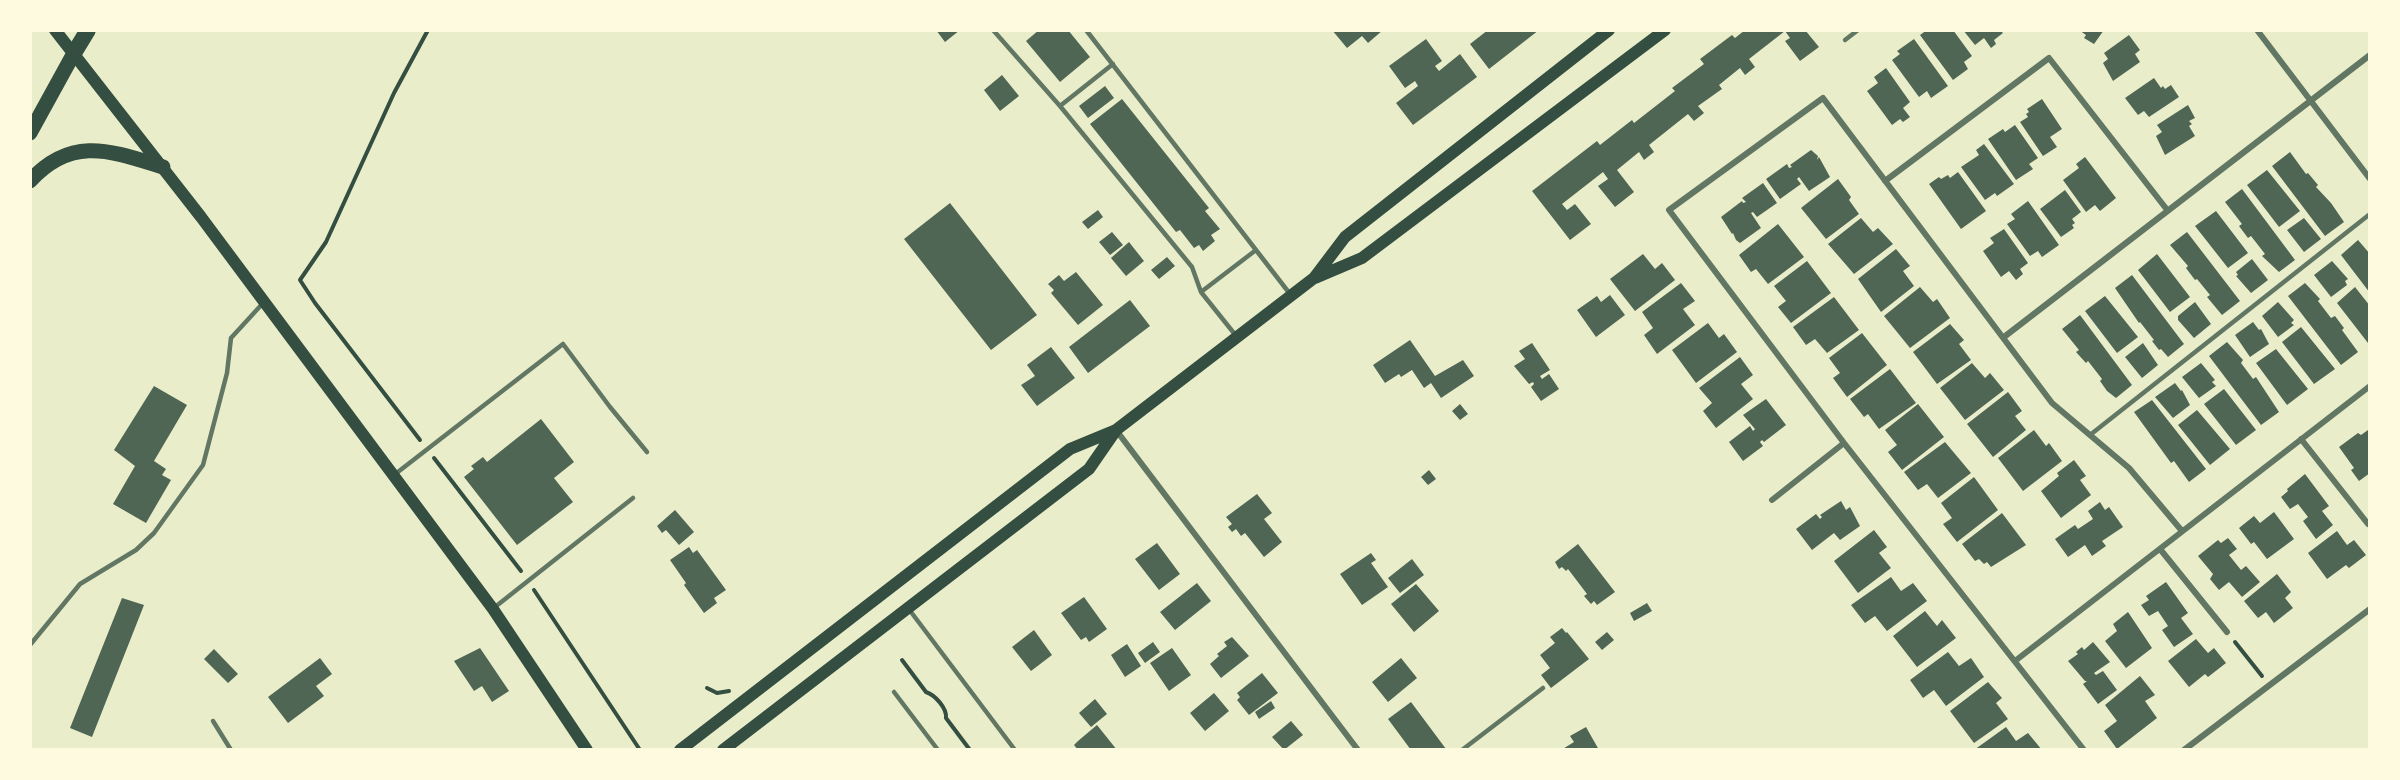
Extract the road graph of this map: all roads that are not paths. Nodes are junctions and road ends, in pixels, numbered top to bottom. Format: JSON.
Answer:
{"nodes":[{"id":1,"x":55,"y":30,"type":"edge"},
{"id":2,"x":88,"y":30,"type":"edge"},
{"id":3,"x":993,"y":30,"type":"edge"},
{"id":4,"x":1086,"y":30,"type":"edge"},
{"id":5,"x":1609,"y":30,"type":"edge"},
{"id":6,"x":1665,"y":30,"type":"edge"},
{"id":7,"x":1858,"y":30,"type":"edge"},
{"id":8,"x":2257,"y":30,"type":"edge"},
{"id":9,"x":1845,"y":40,"type":"dead end"},
{"id":10,"x":74,"y":53,"type":"junction"},
{"id":11,"x":2370,"y":56,"type":"edge"},
{"id":12,"x":1113,"y":64,"type":"junction"},
{"id":13,"x":2312,"y":101,"type":"junction"},
{"id":14,"x":1060,"y":106,"type":"junction"},
{"id":15,"x":30,"y":133,"type":"edge"},
{"id":16,"x":163,"y":167,"type":"junction"},
{"id":17,"x":2370,"y":178,"type":"edge"},
{"id":18,"x":30,"y":180,"type":"edge"},
{"id":19,"x":1885,"y":181,"type":"junction"},
{"id":20,"x":2168,"y":211,"type":"junction"},
{"id":21,"x":2370,"y":214,"type":"edge"},
{"id":22,"x":1256,"y":250,"type":"junction"},
{"id":23,"x":1314,"y":278,"type":"junction"},
{"id":24,"x":1201,"y":292,"type":"junction"},
{"id":25,"x":1291,"y":295,"type":"junction"},
{"id":26,"x":264,"y":301,"type":"junction"},
{"id":27,"x":1237,"y":337,"type":"junction"},
{"id":28,"x":2004,"y":337,"type":"junction"},
{"id":29,"x":2370,"y":386,"type":"edge"},
{"id":30,"x":1116,"y":430,"type":"junction"},
{"id":31,"x":2090,"y":435,"type":"junction"},
{"id":32,"x":2301,"y":439,"type":"junction"},
{"id":33,"x":1845,"y":443,"type":"junction"},
{"id":34,"x":647,"y":452,"type":"dead end"},
{"id":35,"x":394,"y":475,"type":"junction"},
{"id":36,"x":633,"y":498,"type":"dead end"},
{"id":37,"x":1772,"y":500,"type":"dead end"},
{"id":38,"x":2367,"y":524,"type":"dead end"},
{"id":39,"x":2182,"y":531,"type":"junction"},
{"id":40,"x":2160,"y":549,"type":"junction"},
{"id":41,"x":908,"y":608,"type":"junction"},
{"id":42,"x":493,"y":609,"type":"junction"},
{"id":43,"x":2370,"y":609,"type":"edge"},
{"id":44,"x":2227,"y":632,"type":"road end"},
{"id":45,"x":30,"y":645,"type":"edge"},
{"id":46,"x":2015,"y":661,"type":"junction"},
{"id":47,"x":1543,"y":688,"type":"dead end"},
{"id":48,"x":894,"y":692,"type":"dead end"},
{"id":49,"x":213,"y":721,"type":"dead end"},
{"id":50,"x":231,"y":750,"type":"edge"},
{"id":51,"x":587,"y":750,"type":"edge"},
{"id":52,"x":680,"y":750,"type":"edge"},
{"id":53,"x":723,"y":750,"type":"edge"},
{"id":54,"x":938,"y":750,"type":"edge"},
{"id":55,"x":1015,"y":750,"type":"edge"},
{"id":56,"x":1358,"y":750,"type":"edge"},
{"id":57,"x":1461,"y":750,"type":"edge"},
{"id":58,"x":2084,"y":750,"type":"edge"},
{"id":59,"x":2184,"y":750,"type":"edge"}],
"edges":[{"from":1,"to":10,"type":"main road"},
{"from":2,"to":10,"type":"highway"},
{"from":3,"to":14,"type":"lane"},
{"from":4,"to":12,"type":"lane"},
{"from":5,"to":23,"type":"main road"},
{"from":6,"to":23,"type":"main road"},
{"from":7,"to":9,"type":"lane"},
{"from":8,"to":13,"type":"street"},
{"from":10,"to":15,"type":"main road"},
{"from":10,"to":16,"type":"main road"},
{"from":11,"to":13,"type":"street"},
{"from":12,"to":14,"type":"lane"},
{"from":12,"to":22,"type":"lane"},
{"from":13,"to":17,"type":"street"},
{"from":13,"to":20,"type":"street"},
{"from":14,"to":24,"type":"lane"},
{"from":16,"to":18,"type":"main road"},
{"from":16,"to":26,"type":"main road"},
{"from":19,"to":20,"type":"street"},
{"from":19,"to":28,"type":"street"},
{"from":19,"to":33,"type":"street"},
{"from":20,"to":28,"type":"street"},
{"from":21,"to":31,"type":"lane"},
{"from":22,"to":24,"type":"lane"},
{"from":22,"to":25,"type":"lane"},
{"from":23,"to":25,"type":"main road"},
{"from":24,"to":27,"type":"lane"},
{"from":25,"to":27,"type":"main road"},
{"from":26,"to":35,"type":"main road"},
{"from":26,"to":45,"type":"lane"},
{"from":27,"to":30,"type":"main road"},
{"from":28,"to":31,"type":"street"},
{"from":29,"to":32,"type":"street"},
{"from":30,"to":41,"type":"main road"},
{"from":30,"to":52,"type":"main road"},
{"from":30,"to":56,"type":"street"},
{"from":31,"to":39,"type":"street"},
{"from":32,"to":38,"type":"street"},
{"from":32,"to":39,"type":"street"},
{"from":33,"to":37,"type":"street"},
{"from":33,"to":46,"type":"street"},
{"from":34,"to":35,"type":"lane"},
{"from":35,"to":42,"type":"main road"},
{"from":36,"to":42,"type":"lane"},
{"from":39,"to":40,"type":"street"},
{"from":40,"to":44,"type":"street"},
{"from":40,"to":46,"type":"street"},
{"from":41,"to":53,"type":"main road"},
{"from":41,"to":55,"type":"lane"},
{"from":42,"to":51,"type":"main road"},
{"from":43,"to":59,"type":"street"},
{"from":46,"to":58,"type":"street"},
{"from":47,"to":57,"type":"lane"},
{"from":48,"to":54,"type":"lane"},
{"from":49,"to":50,"type":"lane"}]}
